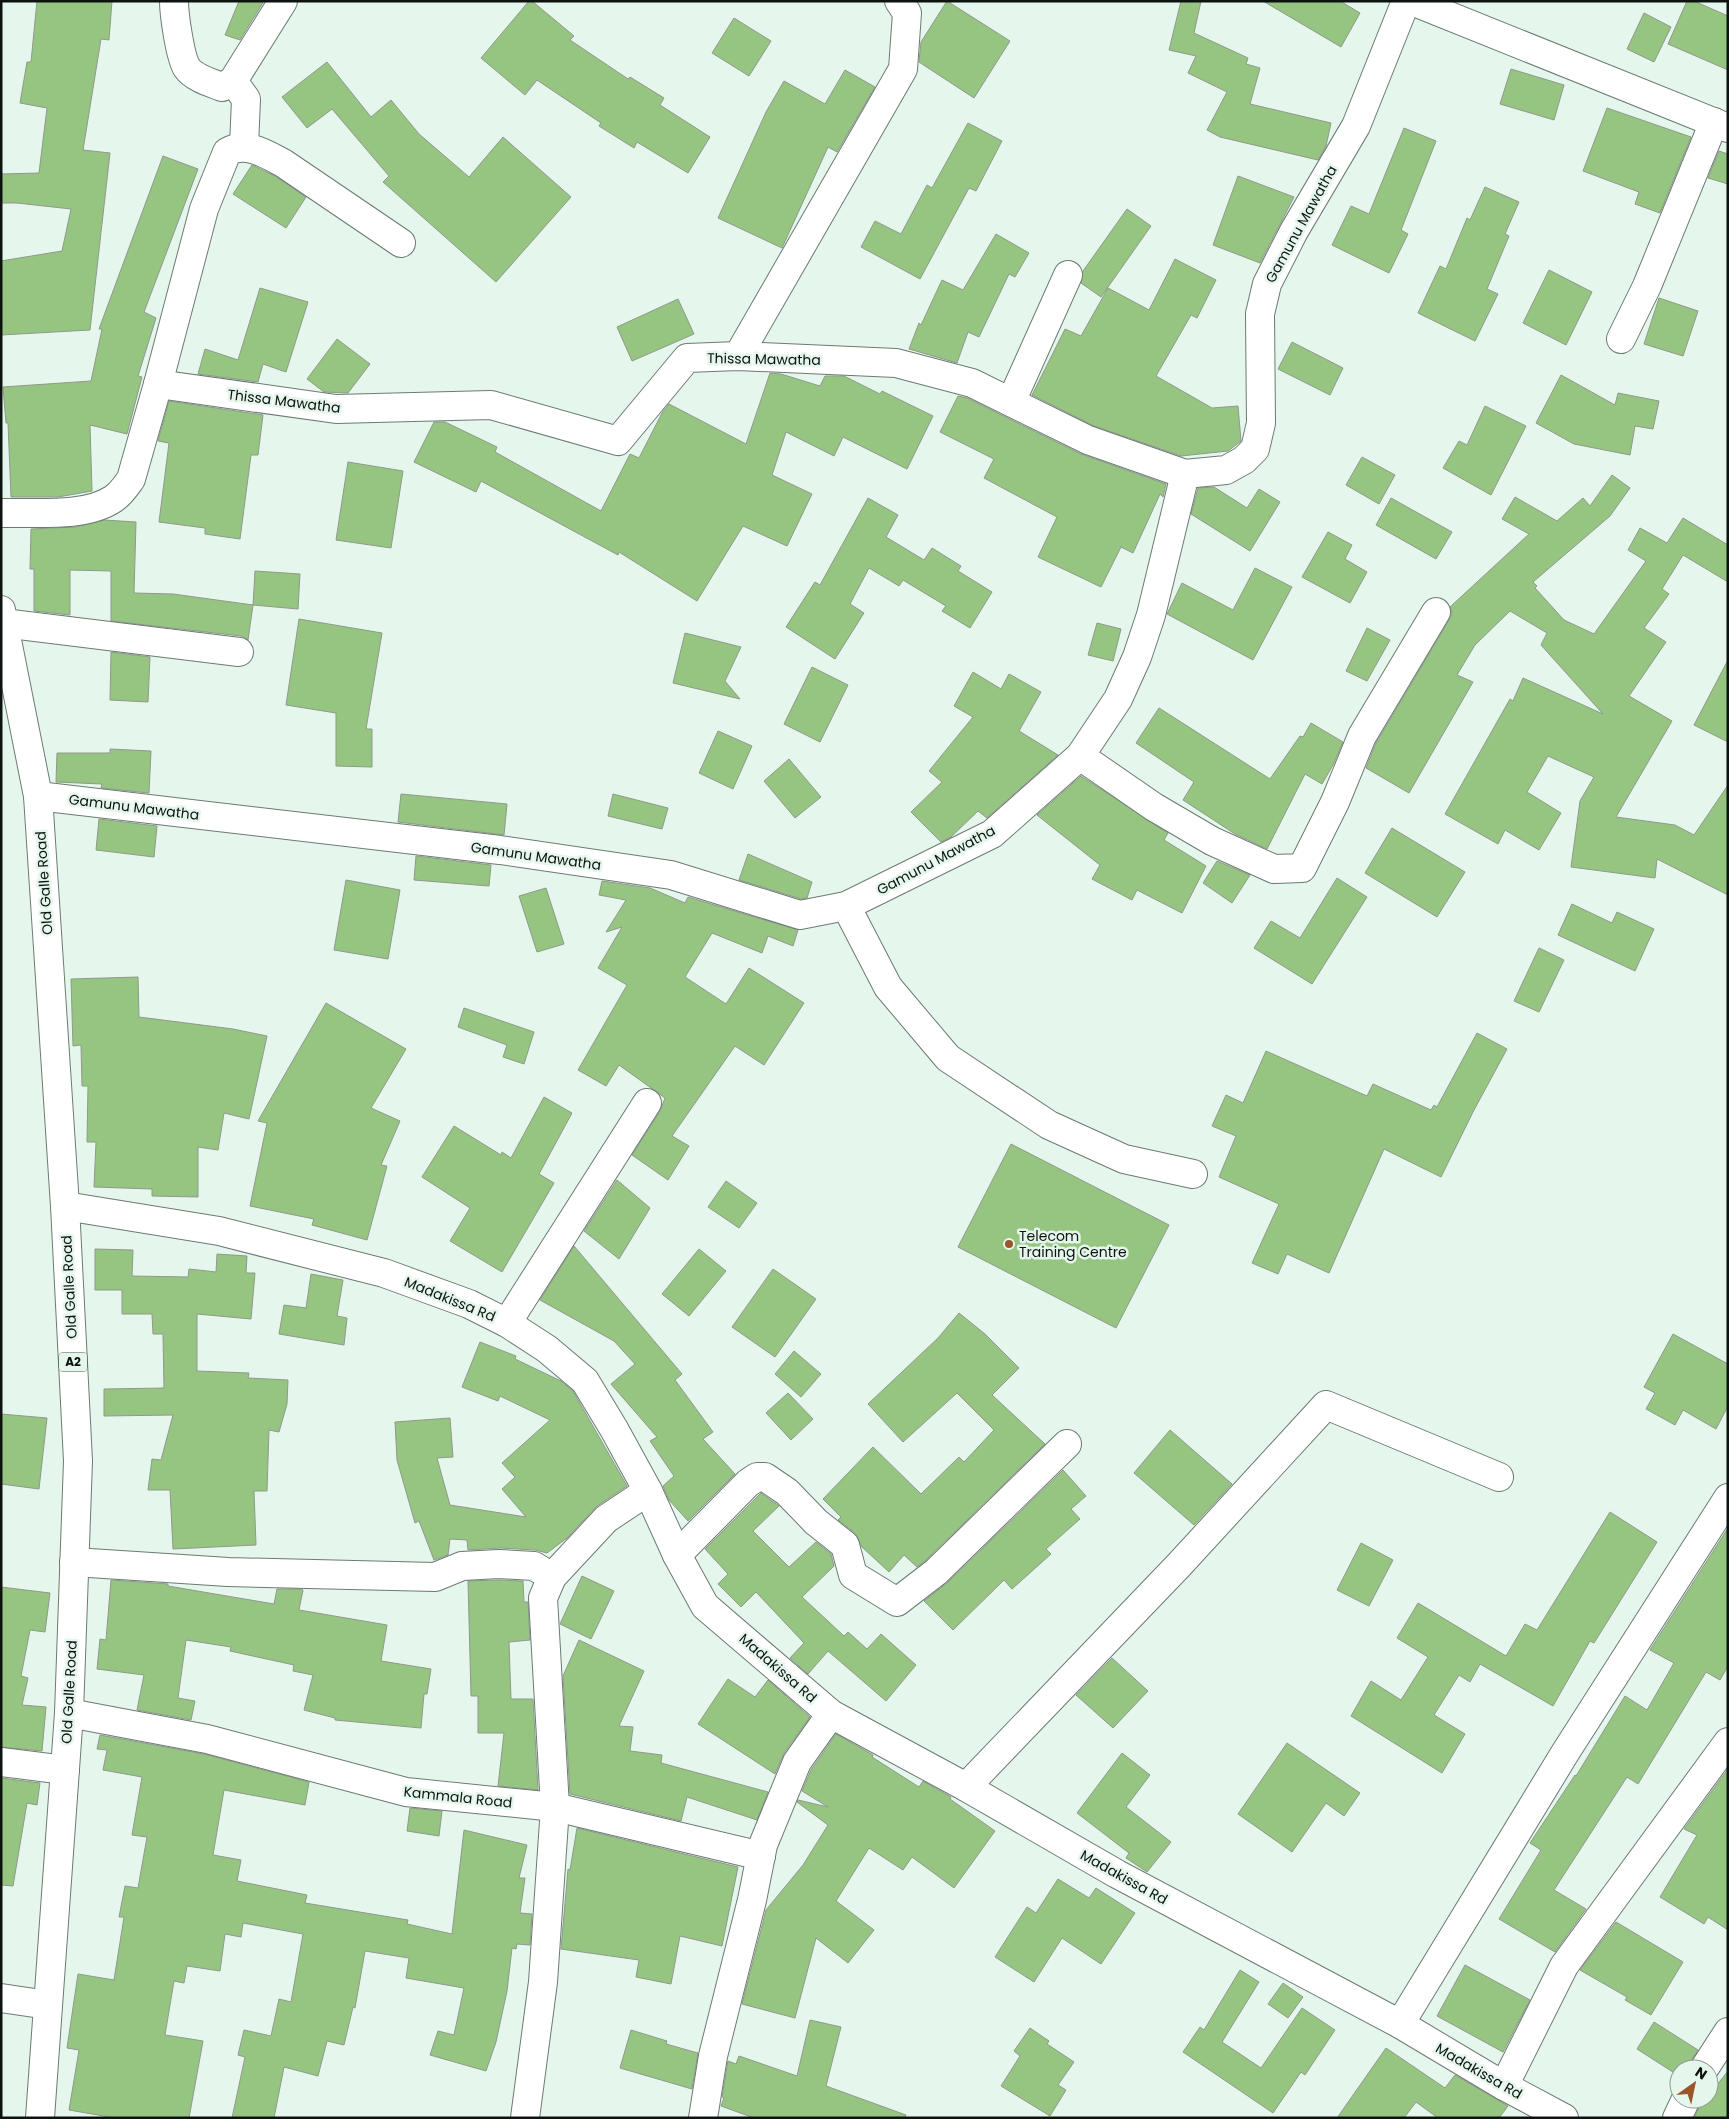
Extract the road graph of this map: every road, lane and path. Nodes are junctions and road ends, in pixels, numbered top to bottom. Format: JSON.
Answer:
{"nodes":[{"id":1,"x":174,"y":1,"type":"edge"},
{"id":2,"x":283,"y":1,"type":"edge"},
{"id":3,"x":899,"y":1,"type":"edge"},
{"id":4,"x":1419,"y":3,"type":"edge"},
{"id":5,"x":233,"y":80,"type":"junction"},
{"id":6,"x":1721,"y":125,"type":"edge"},
{"id":7,"x":244,"y":147,"type":"junction"},
{"id":8,"x":401,"y":243,"type":"dead end"},
{"id":9,"x":1068,"y":275,"type":"dead end"},
{"id":10,"x":1621,"y":339,"type":"dead end"},
{"id":11,"x":738,"y":356,"type":"junction"},
{"id":12,"x":158,"y":384,"type":"junction"},
{"id":13,"x":1011,"y":402,"type":"junction"},
{"id":14,"x":1185,"y":474,"type":"junction"},
{"id":15,"x":1,"y":513,"type":"edge"},
{"id":16,"x":1436,"y":612,"type":"dead end"},
{"id":17,"x":2,"y":617,"type":"edge"},
{"id":18,"x":239,"y":652,"type":"dead end"},
{"id":19,"x":1080,"y":756,"type":"junction"},
{"id":20,"x":38,"y":796,"type":"junction"},
{"id":21,"x":846,"y":906,"type":"junction"},
{"id":22,"x":647,"y":1103,"type":"dead end"},
{"id":23,"x":1193,"y":1174,"type":"dead end"},
{"id":24,"x":66,"y":1206,"type":"junction"},
{"id":25,"x":507,"y":1322,"type":"junction"},
{"id":26,"x":1067,"y":1444,"type":"dead end"},
{"id":27,"x":1499,"y":1477,"type":"dead end"},
{"id":28,"x":648,"y":1490,"type":"junction"},
{"id":29,"x":1728,"y":1498,"type":"edge"},
{"id":30,"x":677,"y":1555,"type":"junction"},
{"id":31,"x":74,"y":1562,"type":"junction"},
{"id":32,"x":552,"y":1577,"type":"junction"},
{"id":33,"x":69,"y":1713,"type":"junction"},
{"id":34,"x":831,"y":1714,"type":"junction"},
{"id":35,"x":1728,"y":1742,"type":"edge"},
{"id":36,"x":1,"y":1762,"type":"edge"},
{"id":37,"x":65,"y":1770,"type":"junction"},
{"id":38,"x":966,"y":1787,"type":"junction"},
{"id":39,"x":555,"y":1807,"type":"junction"},
{"id":40,"x":761,"y":1856,"type":"junction"},
{"id":41,"x":1,"y":1998,"type":"edge"},
{"id":42,"x":48,"y":2005,"type":"junction"},
{"id":43,"x":1400,"y":2024,"type":"junction"},
{"id":44,"x":1728,"y":2032,"type":"edge"},
{"id":45,"x":1710,"y":2059,"type":"edge"},
{"id":46,"x":1504,"y":2086,"type":"junction"},
{"id":47,"x":40,"y":2118,"type":"edge"},
{"id":48,"x":525,"y":2118,"type":"edge"},
{"id":49,"x":703,"y":2118,"type":"edge"},
{"id":50,"x":1564,"y":2118,"type":"edge"}],
"edges":[{"from":1,"to":5,"type":"main road"},
{"from":2,"to":5,"type":"main road"},
{"from":3,"to":11,"type":"main road"},
{"from":4,"to":6,"type":"main road"},
{"from":4,"to":14,"type":"main road","name":"Gamunu Mawatha"},
{"from":5,"to":7,"type":"main road"},
{"from":6,"to":10,"type":"main road"},
{"from":7,"to":8,"type":"main road"},
{"from":7,"to":12,"type":"main road"},
{"from":9,"to":13,"type":"main road"},
{"from":11,"to":12,"type":"main road","name":"Thissa Mawatha"},
{"from":11,"to":13,"type":"main road","name":"Thissa Mawatha"},
{"from":12,"to":15,"type":"main road"},
{"from":13,"to":14,"type":"main road","name":"Thissa Mawatha"},
{"from":14,"to":19,"type":"main road","name":"Gamunu Mawatha"},
{"from":16,"to":19,"type":"main road"},
{"from":17,"to":18,"type":"main road"},
{"from":17,"to":20,"type":"main road","name":"Old Galle Road","number":"A2"},
{"from":19,"to":21,"type":"main road","name":"Gamunu Mawatha"},
{"from":20,"to":21,"type":"main road","name":"Gamunu Mawatha"},
{"from":20,"to":24,"type":"main road","name":"Old Galle Road","number":"A2"},
{"from":21,"to":23,"type":"main road"},
{"from":22,"to":25,"type":"main road"},
{"from":24,"to":25,"type":"main road","name":"Madakissa Rd"},
{"from":24,"to":31,"type":"main road","name":"Old Galle Road","number":"A2"},
{"from":25,"to":28,"type":"main road","name":"Madakissa Rd"},
{"from":26,"to":30,"type":"main road"},
{"from":27,"to":38,"type":"main road"},
{"from":28,"to":30,"type":"main road","name":"Madakissa Rd"},
{"from":28,"to":32,"type":"main road"},
{"from":29,"to":43,"type":"main road"},
{"from":30,"to":34,"type":"main road","name":"Madakissa Rd"},
{"from":31,"to":32,"type":"main road"},
{"from":31,"to":33,"type":"main road","name":"Old Galle Road","number":"A2"},
{"from":32,"to":39,"type":"main road"},
{"from":33,"to":37,"type":"main road","name":"Old Galle Road","number":"A2"},
{"from":33,"to":39,"type":"main road","name":"Kammala Road"},
{"from":34,"to":38,"type":"main road","name":"Madakissa Rd"},
{"from":34,"to":40,"type":"main road"},
{"from":35,"to":46,"type":"main road"},
{"from":36,"to":37,"type":"main road"},
{"from":37,"to":42,"type":"main road","name":"Old Galle Road","number":"A2"},
{"from":38,"to":43,"type":"main road","name":"Madakissa Rd"},
{"from":39,"to":40,"type":"main road","name":"Kammala Road"},
{"from":39,"to":48,"type":"main road"},
{"from":40,"to":49,"type":"main road"},
{"from":41,"to":42,"type":"main road"},
{"from":42,"to":47,"type":"main road","name":"Old Galle Road","number":"A2"},
{"from":43,"to":46,"type":"main road","name":"Madakissa Rd"},
{"from":44,"to":45,"type":"main road"},
{"from":46,"to":50,"type":"main road","name":"Madakissa Rd"}]}
